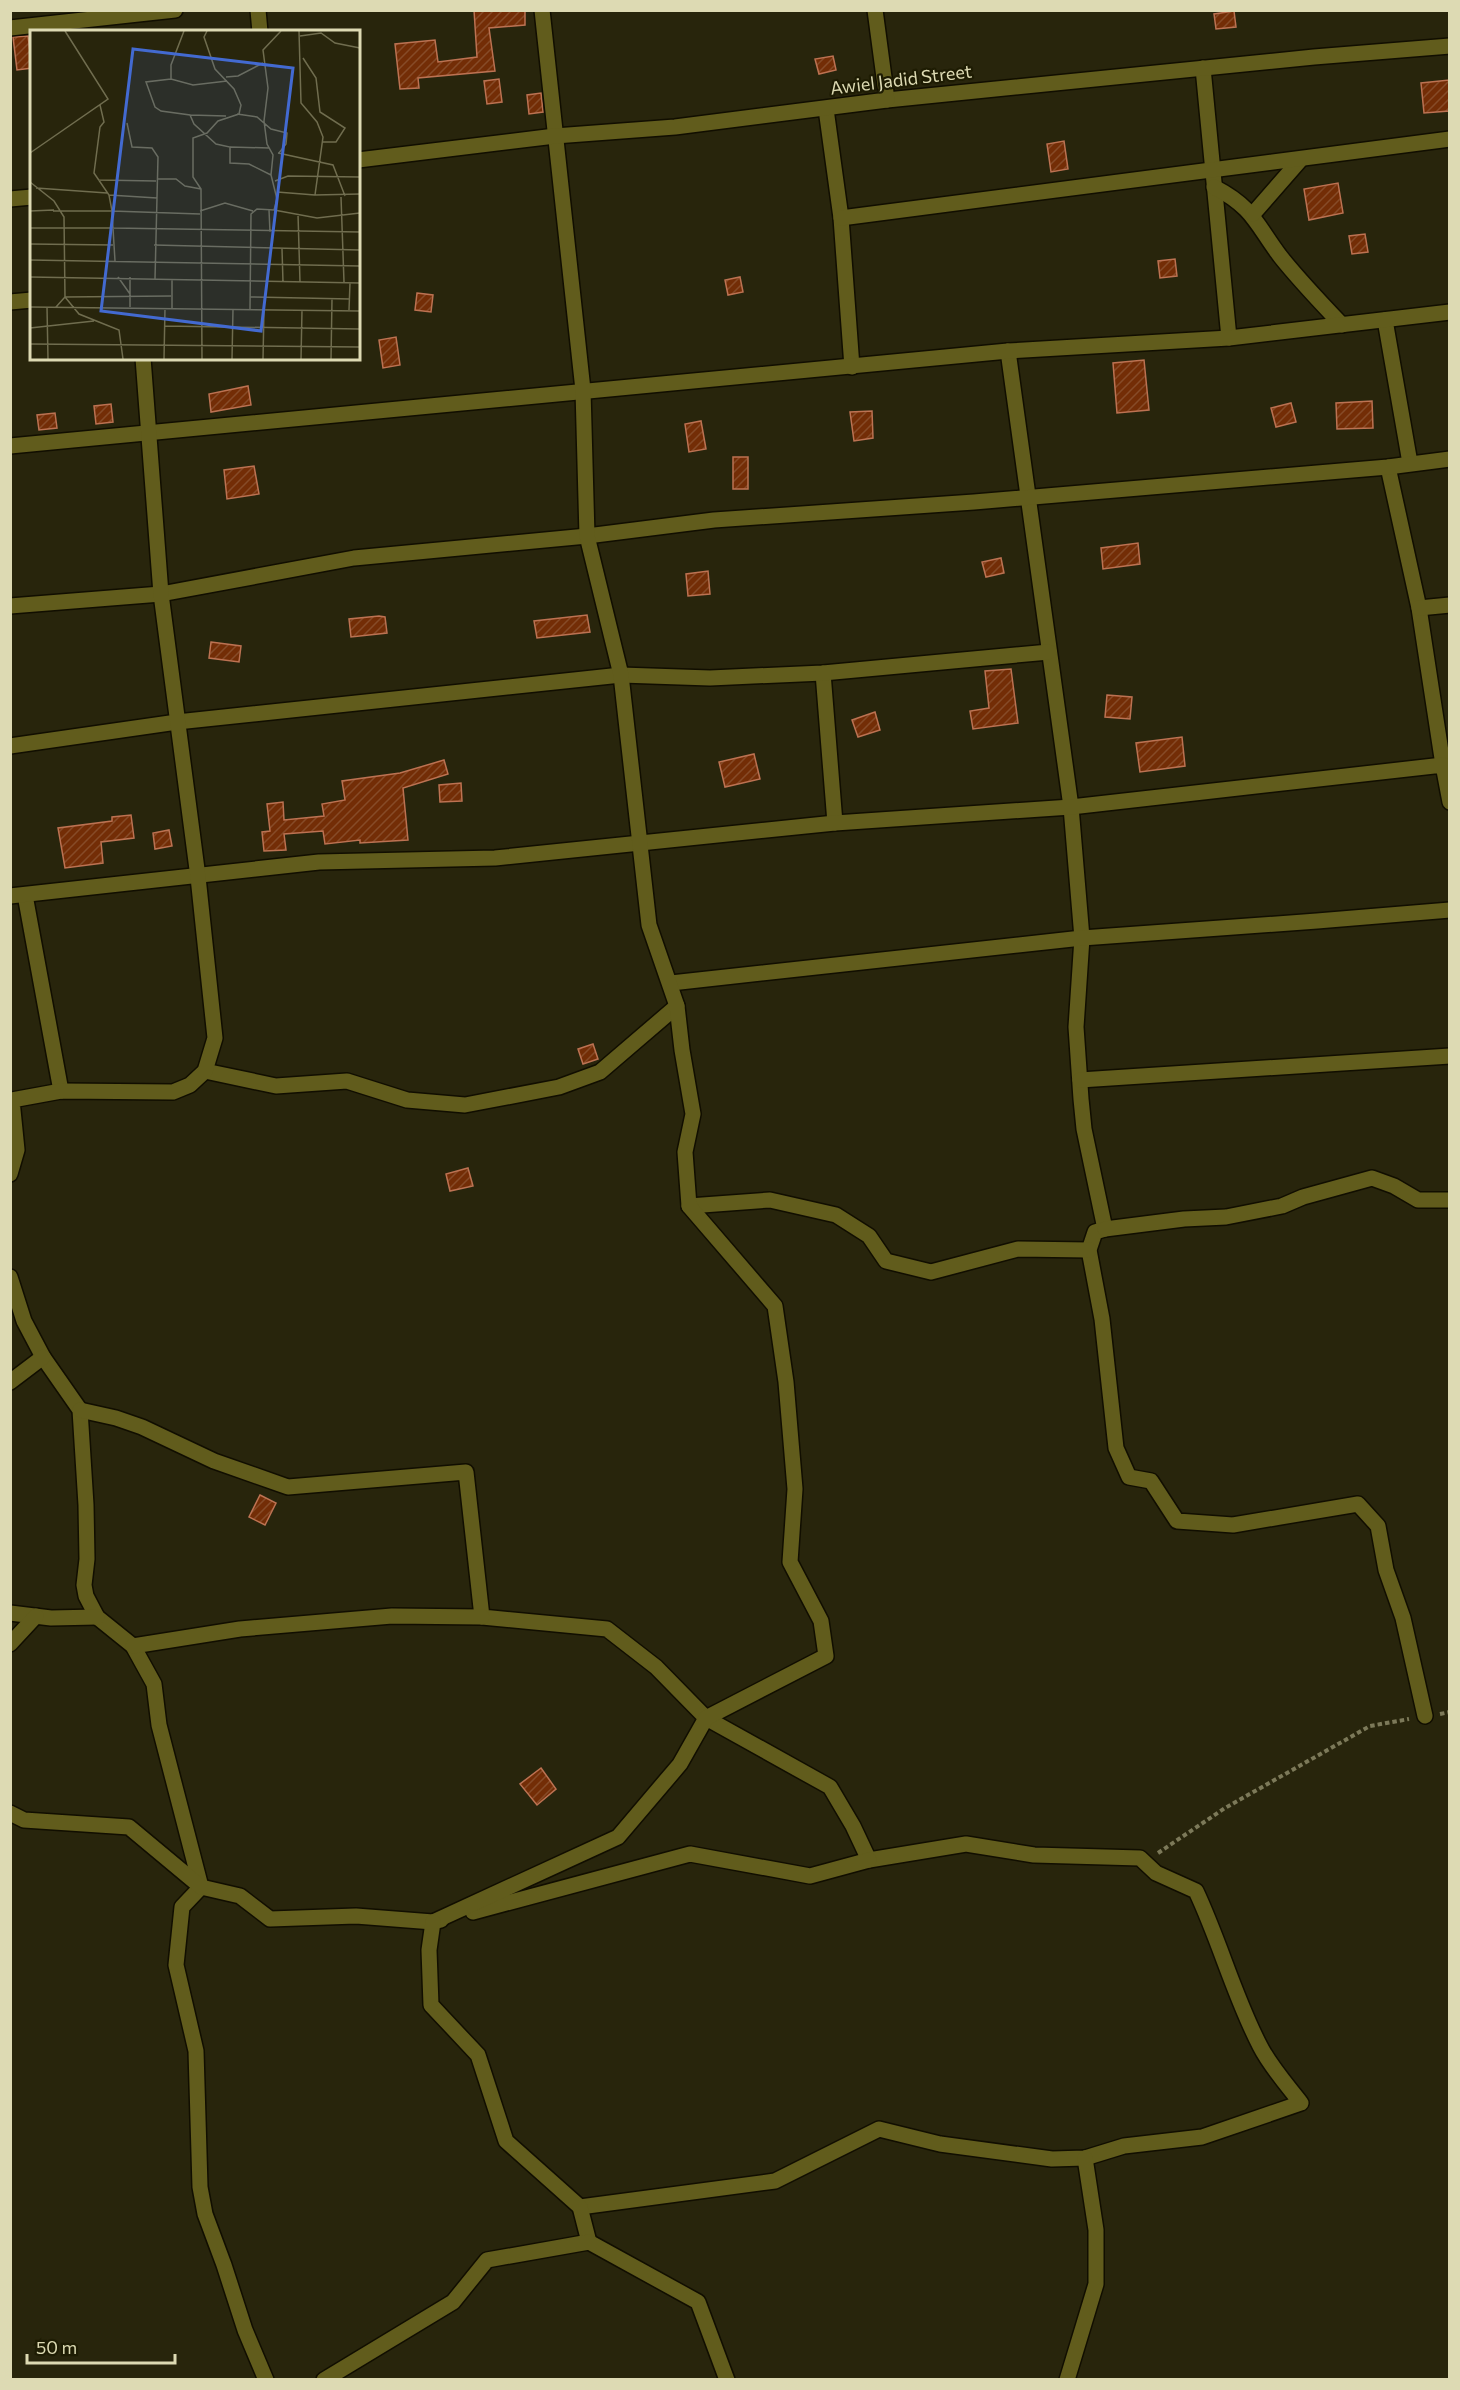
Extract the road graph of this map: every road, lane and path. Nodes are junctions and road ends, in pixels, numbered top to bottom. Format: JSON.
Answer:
{"nodes":[{"id":1,"x":175,"y":10,"type":"edge"},
{"id":2,"x":258,"y":10,"type":"edge"},
{"id":3,"x":542,"y":10,"type":"edge"},
{"id":4,"x":875,"y":10,"type":"edge"},
{"id":5,"x":10,"y":28,"type":"edge"},
{"id":6,"x":260,"y":30,"type":"edge"},
{"id":7,"x":1449,"y":46,"type":"edge"},
{"id":8,"x":1203,"y":68,"type":"junction"},
{"id":9,"x":887,"y":100,"type":"junction"},
{"id":10,"x":826,"y":109,"type":"junction"},
{"id":11,"x":555,"y":136,"type":"junction"},
{"id":12,"x":1449,"y":139,"type":"edge"},
{"id":13,"x":1301,"y":159,"type":"junction"},
{"id":14,"x":360,"y":160,"type":"edge"},
{"id":15,"x":1212,"y":171,"type":"junction"},
{"id":16,"x":1214,"y":187,"type":"junction"},
{"id":17,"x":30,"y":197,"type":"edge"},
{"id":18,"x":10,"y":199,"type":"edge"},
{"id":19,"x":1253,"y":214,"type":"junction"},
{"id":20,"x":841,"y":218,"type":"junction"},
{"id":21,"x":30,"y":300,"type":"edge"},
{"id":22,"x":10,"y":302,"type":"edge"},
{"id":23,"x":1449,"y":312,"type":"edge"},
{"id":24,"x":1385,"y":320,"type":"junction"},
{"id":25,"x":1342,"y":325,"type":"junction"},
{"id":26,"x":1229,"y":338,"type":"junction"},
{"id":27,"x":1008,"y":351,"type":"junction"},
{"id":28,"x":143,"y":360,"type":"edge"},
{"id":29,"x":852,"y":367,"type":"junction"},
{"id":30,"x":583,"y":390,"type":"junction"},
{"id":31,"x":150,"y":431,"type":"junction"},
{"id":32,"x":10,"y":446,"type":"edge"},
{"id":33,"x":1449,"y":459,"type":"edge"},
{"id":34,"x":1410,"y":463,"type":"junction"},
{"id":35,"x":1388,"y":467,"type":"junction"},
{"id":36,"x":1029,"y":498,"type":"junction"},
{"id":37,"x":587,"y":536,"type":"junction"},
{"id":38,"x":161,"y":594,"type":"junction"},
{"id":39,"x":1449,"y":605,"type":"edge"},
{"id":40,"x":10,"y":606,"type":"edge"},
{"id":41,"x":1419,"y":608,"type":"junction"},
{"id":42,"x":1049,"y":652,"type":"junction"},
{"id":43,"x":823,"y":673,"type":"junction"},
{"id":44,"x":621,"y":675,"type":"junction"},
{"id":45,"x":177,"y":722,"type":"junction"},
{"id":46,"x":10,"y":746,"type":"edge"},
{"id":47,"x":1446,"y":764,"type":"edge"},
{"id":48,"x":1449,"y":802,"type":"edge"},
{"id":49,"x":1071,"y":807,"type":"junction"},
{"id":50,"x":835,"y":823,"type":"junction"},
{"id":51,"x":640,"y":842,"type":"junction"},
{"id":52,"x":198,"y":877,"type":"junction"},
{"id":53,"x":18,"y":896,"type":"edge"},
{"id":54,"x":1449,"y":910,"type":"edge"},
{"id":55,"x":1082,"y":938,"type":"junction"},
{"id":56,"x":671,"y":983,"type":"junction"},
{"id":57,"x":677,"y":1006,"type":"junction"},
{"id":58,"x":1449,"y":1056,"type":"edge"},
{"id":59,"x":205,"y":1071,"type":"junction"},
{"id":60,"x":1080,"y":1080,"type":"junction"},
{"id":61,"x":61,"y":1091,"type":"junction"},
{"id":62,"x":11,"y":1100,"type":"edge"},
{"id":63,"x":10,"y":1173,"type":"edge"},
{"id":64,"x":1449,"y":1200,"type":"edge"},
{"id":65,"x":689,"y":1206,"type":"junction"},
{"id":66,"x":1105,"y":1230,"type":"junction"},
{"id":67,"x":1089,"y":1250,"type":"junction"},
{"id":68,"x":10,"y":1277,"type":"edge"},
{"id":69,"x":43,"y":1357,"type":"junction"},
{"id":70,"x":10,"y":1382,"type":"edge"},
{"id":71,"x":80,"y":1410,"type":"junction"},
{"id":72,"x":10,"y":1613,"type":"edge"},
{"id":73,"x":36,"y":1616,"type":"junction"},
{"id":74,"x":97,"y":1617,"type":"junction"},
{"id":75,"x":482,"y":1617,"type":"junction"},
{"id":76,"x":10,"y":1644,"type":"edge"},
{"id":77,"x":133,"y":1646,"type":"junction"},
{"id":78,"x":1449,"y":1712,"type":"edge"},
{"id":79,"x":1425,"y":1716,"type":"junction"},
{"id":80,"x":706,"y":1719,"type":"junction"},
{"id":81,"x":10,"y":1813,"type":"edge"},
{"id":82,"x":1140,"y":1858,"type":"junction"},
{"id":83,"x":869,"y":1860,"type":"junction"},
{"id":84,"x":201,"y":1887,"type":"junction"},
{"id":85,"x":433,"y":1922,"type":"junction"},
{"id":86,"x":1085,"y":2158,"type":"junction"},
{"id":87,"x":580,"y":2207,"type":"junction"},
{"id":88,"x":589,"y":2242,"type":"junction"},
{"id":89,"x":266,"y":2379,"type":"edge"},
{"id":90,"x":324,"y":2379,"type":"edge"},
{"id":91,"x":727,"y":2379,"type":"edge"},
{"id":92,"x":1067,"y":2379,"type":"edge"}],
"edges":[{"from":1,"to":5,"type":"street"},
{"from":2,"to":6,"type":"street"},
{"from":3,"to":11,"type":"street"},
{"from":4,"to":9,"type":"street"},
{"from":7,"to":8,"type":"street","name":"Awiel Jadid Street"},
{"from":8,"to":9,"type":"street","name":"Awiel Jadid Street"},
{"from":8,"to":15,"type":"street"},
{"from":9,"to":10,"type":"street","name":"Awiel Jadid Street"},
{"from":10,"to":11,"type":"street","name":"Awiel Jadid Street"},
{"from":10,"to":20,"type":"street"},
{"from":11,"to":14,"type":"street","name":"Awiel Jadid Street"},
{"from":11,"to":30,"type":"street"},
{"from":12,"to":13,"type":"street"},
{"from":13,"to":15,"type":"street"},
{"from":13,"to":19,"type":"street"},
{"from":15,"to":16,"type":"street"},
{"from":15,"to":20,"type":"street"},
{"from":16,"to":19,"type":"street"},
{"from":16,"to":26,"type":"street"},
{"from":17,"to":18,"type":"street"},
{"from":19,"to":25,"type":"street"},
{"from":20,"to":29,"type":"street"},
{"from":21,"to":22,"type":"street"},
{"from":23,"to":24,"type":"street"},
{"from":24,"to":25,"type":"street"},
{"from":24,"to":34,"type":"street"},
{"from":25,"to":26,"type":"street"},
{"from":26,"to":27,"type":"street"},
{"from":27,"to":29,"type":"street"},
{"from":27,"to":36,"type":"street"},
{"from":28,"to":31,"type":"street"},
{"from":29,"to":30,"type":"street"},
{"from":30,"to":31,"type":"street"},
{"from":30,"to":37,"type":"street"},
{"from":31,"to":32,"type":"street"},
{"from":31,"to":38,"type":"street"},
{"from":33,"to":34,"type":"street"},
{"from":34,"to":35,"type":"street"},
{"from":35,"to":36,"type":"street"},
{"from":35,"to":41,"type":"street"},
{"from":36,"to":37,"type":"street"},
{"from":36,"to":42,"type":"street"},
{"from":37,"to":38,"type":"street"},
{"from":37,"to":44,"type":"street"},
{"from":38,"to":40,"type":"street"},
{"from":38,"to":45,"type":"street"},
{"from":39,"to":41,"type":"street"},
{"from":41,"to":47,"type":"street"},
{"from":42,"to":43,"type":"street"},
{"from":42,"to":49,"type":"street"},
{"from":43,"to":44,"type":"street"},
{"from":43,"to":50,"type":"street"},
{"from":44,"to":45,"type":"street"},
{"from":44,"to":51,"type":"street"},
{"from":45,"to":46,"type":"street"},
{"from":45,"to":52,"type":"street"},
{"from":47,"to":48,"type":"street"},
{"from":47,"to":49,"type":"street"},
{"from":49,"to":50,"type":"street"},
{"from":49,"to":55,"type":"street"},
{"from":50,"to":51,"type":"street"},
{"from":51,"to":52,"type":"street"},
{"from":51,"to":56,"type":"street"},
{"from":52,"to":53,"type":"street"},
{"from":52,"to":59,"type":"street"},
{"from":53,"to":61,"type":"street"},
{"from":54,"to":55,"type":"street"},
{"from":55,"to":56,"type":"street"},
{"from":55,"to":60,"type":"street"},
{"from":56,"to":57,"type":"street"},
{"from":57,"to":59,"type":"street"},
{"from":57,"to":65,"type":"street"},
{"from":58,"to":60,"type":"street"},
{"from":59,"to":61,"type":"street"},
{"from":60,"to":66,"type":"street"},
{"from":61,"to":62,"type":"street"},
{"from":62,"to":63,"type":"street"},
{"from":64,"to":66,"type":"street"},
{"from":65,"to":67,"type":"street"},
{"from":65,"to":80,"type":"street"},
{"from":66,"to":67,"type":"street"},
{"from":67,"to":79,"type":"street"},
{"from":68,"to":69,"type":"street"},
{"from":69,"to":70,"type":"street"},
{"from":69,"to":71,"type":"street"},
{"from":71,"to":74,"type":"street"},
{"from":71,"to":75,"type":"street"},
{"from":72,"to":73,"type":"street"},
{"from":73,"to":74,"type":"street"},
{"from":73,"to":76,"type":"street"},
{"from":74,"to":77,"type":"street"},
{"from":75,"to":77,"type":"street"},
{"from":75,"to":80,"type":"street"},
{"from":77,"to":84,"type":"street"},
{"from":78,"to":79,"type":"path"},
{"from":79,"to":82,"type":"path"},
{"from":80,"to":83,"type":"street"},
{"from":80,"to":85,"type":"street"},
{"from":81,"to":84,"type":"street"},
{"from":82,"to":83,"type":"street"},
{"from":82,"to":86,"type":"street"},
{"from":83,"to":85,"type":"street"},
{"from":84,"to":85,"type":"street"},
{"from":84,"to":89,"type":"street"},
{"from":85,"to":87,"type":"street"},
{"from":86,"to":87,"type":"street"},
{"from":86,"to":92,"type":"street"},
{"from":87,"to":88,"type":"street"},
{"from":88,"to":90,"type":"street"},
{"from":88,"to":91,"type":"street"}]}
